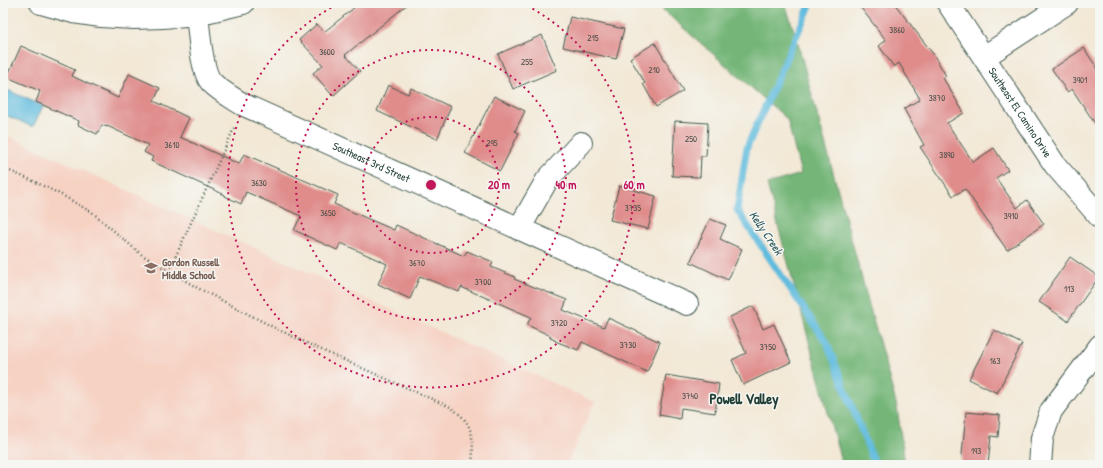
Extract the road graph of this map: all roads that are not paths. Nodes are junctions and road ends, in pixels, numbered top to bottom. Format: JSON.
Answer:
{"nodes":[{"id":1,"x":41,"y":3,"type":"edge"},
{"id":2,"x":243,"y":3,"type":"edge"},
{"id":3,"x":948,"y":3,"type":"edge"},
{"id":4,"x":1067,"y":3,"type":"edge"},
{"id":5,"x":197,"y":14,"type":"junction"},
{"id":6,"x":984,"y":57,"type":"junction"},
{"id":7,"x":581,"y":143,"type":"dead end"},
{"id":8,"x":1100,"y":217,"type":"edge"},
{"id":9,"x":519,"y":229,"type":"junction"},
{"id":10,"x":687,"y":304,"type":"dead end"},
{"id":11,"x":1100,"y":346,"type":"edge"},
{"id":12,"x":1040,"y":465,"type":"edge"}],
"edges":[{"from":1,"to":5,"type":"street"},
{"from":2,"to":5,"type":"street"},
{"from":3,"to":6,"type":"street","name":"Southeast El Camino Drive"},
{"from":4,"to":6,"type":"street"},
{"from":5,"to":9,"type":"street","name":"Southeast 3rd Street"},
{"from":6,"to":8,"type":"street","name":"Southeast El Camino Drive"},
{"from":7,"to":9,"type":"street"},
{"from":9,"to":10,"type":"street","name":"Southeast 3rd Street"},
{"from":11,"to":12,"type":"street"}]}
